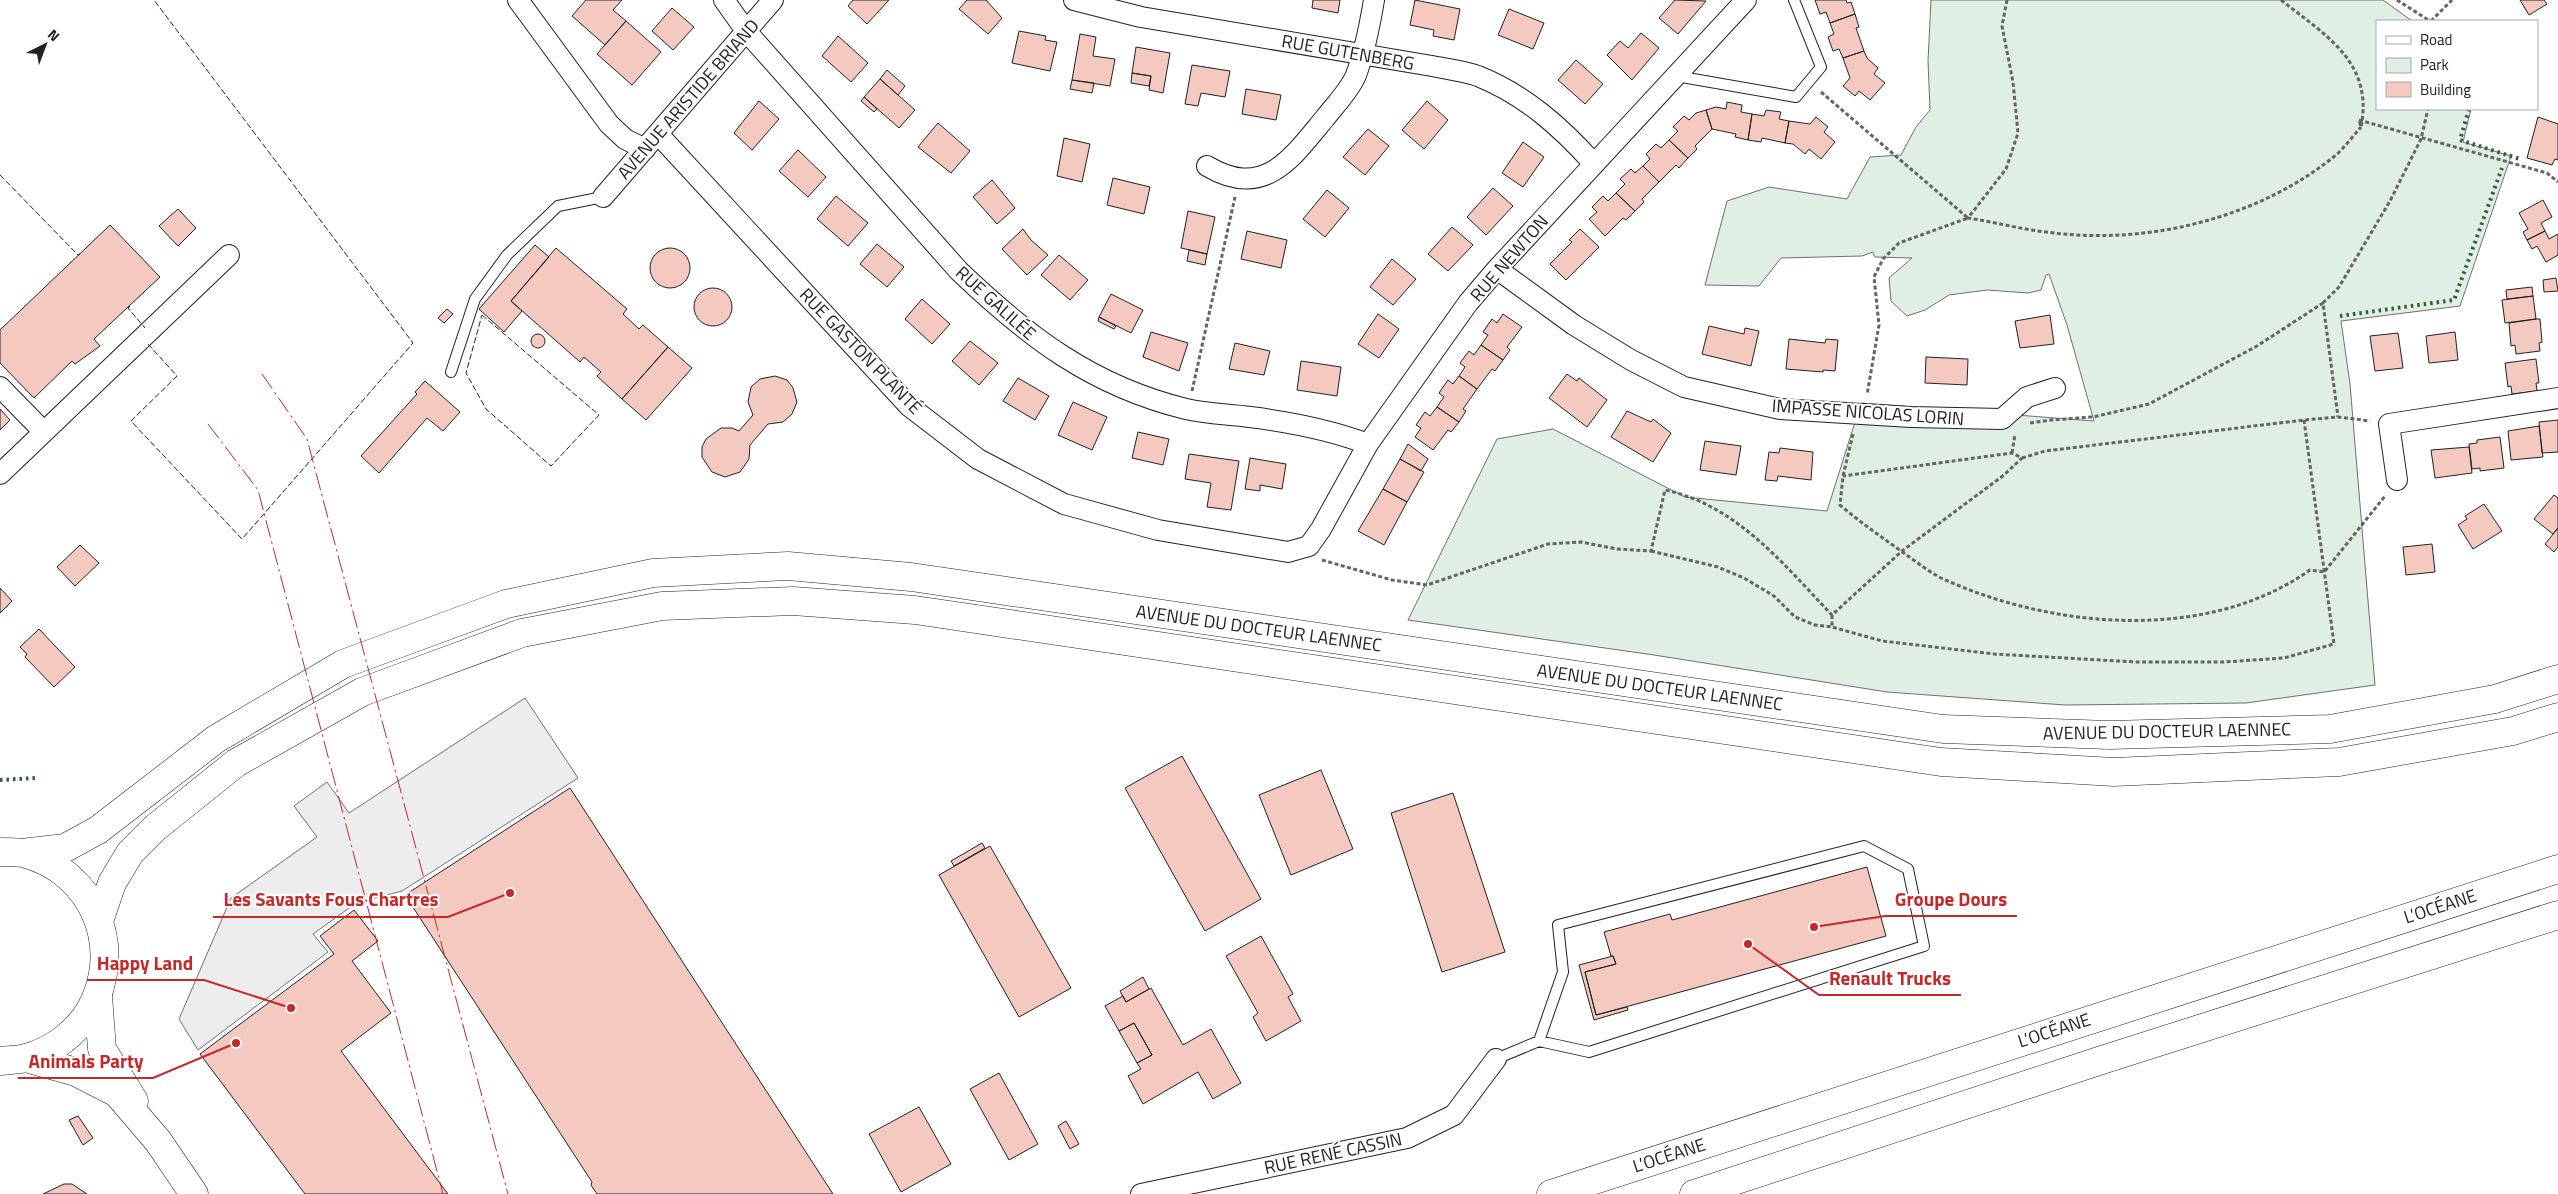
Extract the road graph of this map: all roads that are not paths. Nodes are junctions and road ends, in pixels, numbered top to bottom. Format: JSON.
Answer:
{"nodes":[{"id":1,"x":518,"y":0,"type":"edge"},
{"id":2,"x":724,"y":0,"type":"edge"},
{"id":3,"x":773,"y":0,"type":"edge"},
{"id":4,"x":1074,"y":0,"type":"edge"},
{"id":5,"x":1374,"y":0,"type":"edge"},
{"id":6,"x":1746,"y":0,"type":"edge"},
{"id":7,"x":1794,"y":0,"type":"edge"},
{"id":8,"x":746,"y":31,"type":"junction"},
{"id":9,"x":1362,"y":54,"type":"junction"},
{"id":10,"x":1676,"y":76,"type":"junction"},
{"id":11,"x":658,"y":134,"type":"junction"},
{"id":12,"x":645,"y":149,"type":"junction"},
{"id":13,"x":1594,"y":164,"type":"junction"},
{"id":14,"x":1207,"y":166,"type":"dead end"},
{"id":15,"x":603,"y":198,"type":"joint"},
{"id":16,"x":229,"y":255,"type":"dead end"},
{"id":17,"x":1497,"y":269,"type":"junction"},
{"id":18,"x":451,"y":372,"type":"dead end"},
{"id":19,"x":0,"y":387,"type":"edge"},
{"id":20,"x":2055,"y":388,"type":"dead end"},
{"id":21,"x":2558,"y":398,"type":"edge"},
{"id":22,"x":44,"y":432,"type":"junction"},
{"id":23,"x":1368,"y":444,"type":"junction"},
{"id":24,"x":0,"y":474,"type":"edge"},
{"id":25,"x":2397,"y":480,"type":"road end"},
{"id":26,"x":1309,"y":546,"type":"joint"},
{"id":27,"x":2558,"y":679,"type":"edge"},
{"id":28,"x":2558,"y":717,"type":"edge"},
{"id":29,"x":11,"y":852,"type":"edge"},
{"id":30,"x":2558,"y":869,"type":"edge"},
{"id":31,"x":2558,"y":915,"type":"edge"},
{"id":32,"x":99,"y":921,"type":"junction"},
{"id":33,"x":98,"y":996,"type":"junction"},
{"id":34,"x":1539,"y":1041,"type":"junction"},
{"id":35,"x":1496,"y":1059,"type":"joint"},
{"id":36,"x":13,"y":1060,"type":"edge"},
{"id":37,"x":158,"y":1142,"type":"junction"},
{"id":38,"x":194,"y":1194,"type":"edge"},
{"id":39,"x":1141,"y":1194,"type":"edge"},
{"id":40,"x":1551,"y":1194,"type":"edge"},
{"id":41,"x":1694,"y":1194,"type":"edge"}],
"edges":[{"from":1,"to":12,"type":"street"},
{"from":2,"to":8,"type":"street","name":"RUE GALILÉE"},
{"from":3,"to":8,"type":"street","name":"AVENUE ARISTIDE BRIAND"},
{"from":4,"to":9,"type":"street","name":"RUE GUTENBERG"},
{"from":5,"to":9,"type":"street"},
{"from":6,"to":10,"type":"street","name":"RUE NEWTON"},
{"from":7,"to":10,"type":"lane"},
{"from":8,"to":11,"type":"street","name":"AVENUE ARISTIDE BRIAND"},
{"from":8,"to":23,"type":"street","name":"RUE GALILÉE"},
{"from":9,"to":13,"type":"street","name":"RUE GUTENBERG"},
{"from":9,"to":14,"type":"street"},
{"from":10,"to":13,"type":"street","name":"RUE NEWTON"},
{"from":11,"to":12,"type":"street","name":"AVENUE ARISTIDE BRIAND"},
{"from":11,"to":26,"type":"street","name":"RUE GASTON PLANTÉ"},
{"from":12,"to":15,"type":"street","name":"AVENUE ARISTIDE BRIAND"},
{"from":13,"to":17,"type":"street","name":"RUE NEWTON"},
{"from":15,"to":18,"type":"lane"},
{"from":16,"to":22,"type":"street"},
{"from":17,"to":20,"type":"street","name":"IMPASSE NICOLAS LORIN"},
{"from":17,"to":23,"type":"street","name":"RUE NEWTON"},
{"from":19,"to":22,"type":"street"},
{"from":21,"to":25,"type":"street"},
{"from":22,"to":24,"type":"street"},
{"from":23,"to":26,"type":"street","name":"RUE NEWTON"},
{"from":27,"to":29,"type":"main road","name":"AVENUE DU DOCTEUR LAENNEC"},
{"from":28,"to":32,"type":"main road","name":"AVENUE DU DOCTEUR LAENNEC"},
{"from":29,"to":32,"type":"main road"},
{"from":30,"to":40,"type":"main road","name":"L’OCÉANE"},
{"from":31,"to":41,"type":"main road"},
{"from":32,"to":33,"type":"main road"},
{"from":33,"to":36,"type":"main road"},
{"from":33,"to":37,"type":"main road"},
{"from":34,"to":34,"type":"lane"},
{"from":34,"to":35,"type":"lane"},
{"from":35,"to":39,"type":"street","name":"RUE RENÉ CASSIN"},
{"from":36,"to":37,"type":"main road"},
{"from":37,"to":38,"type":"main road"}]}
